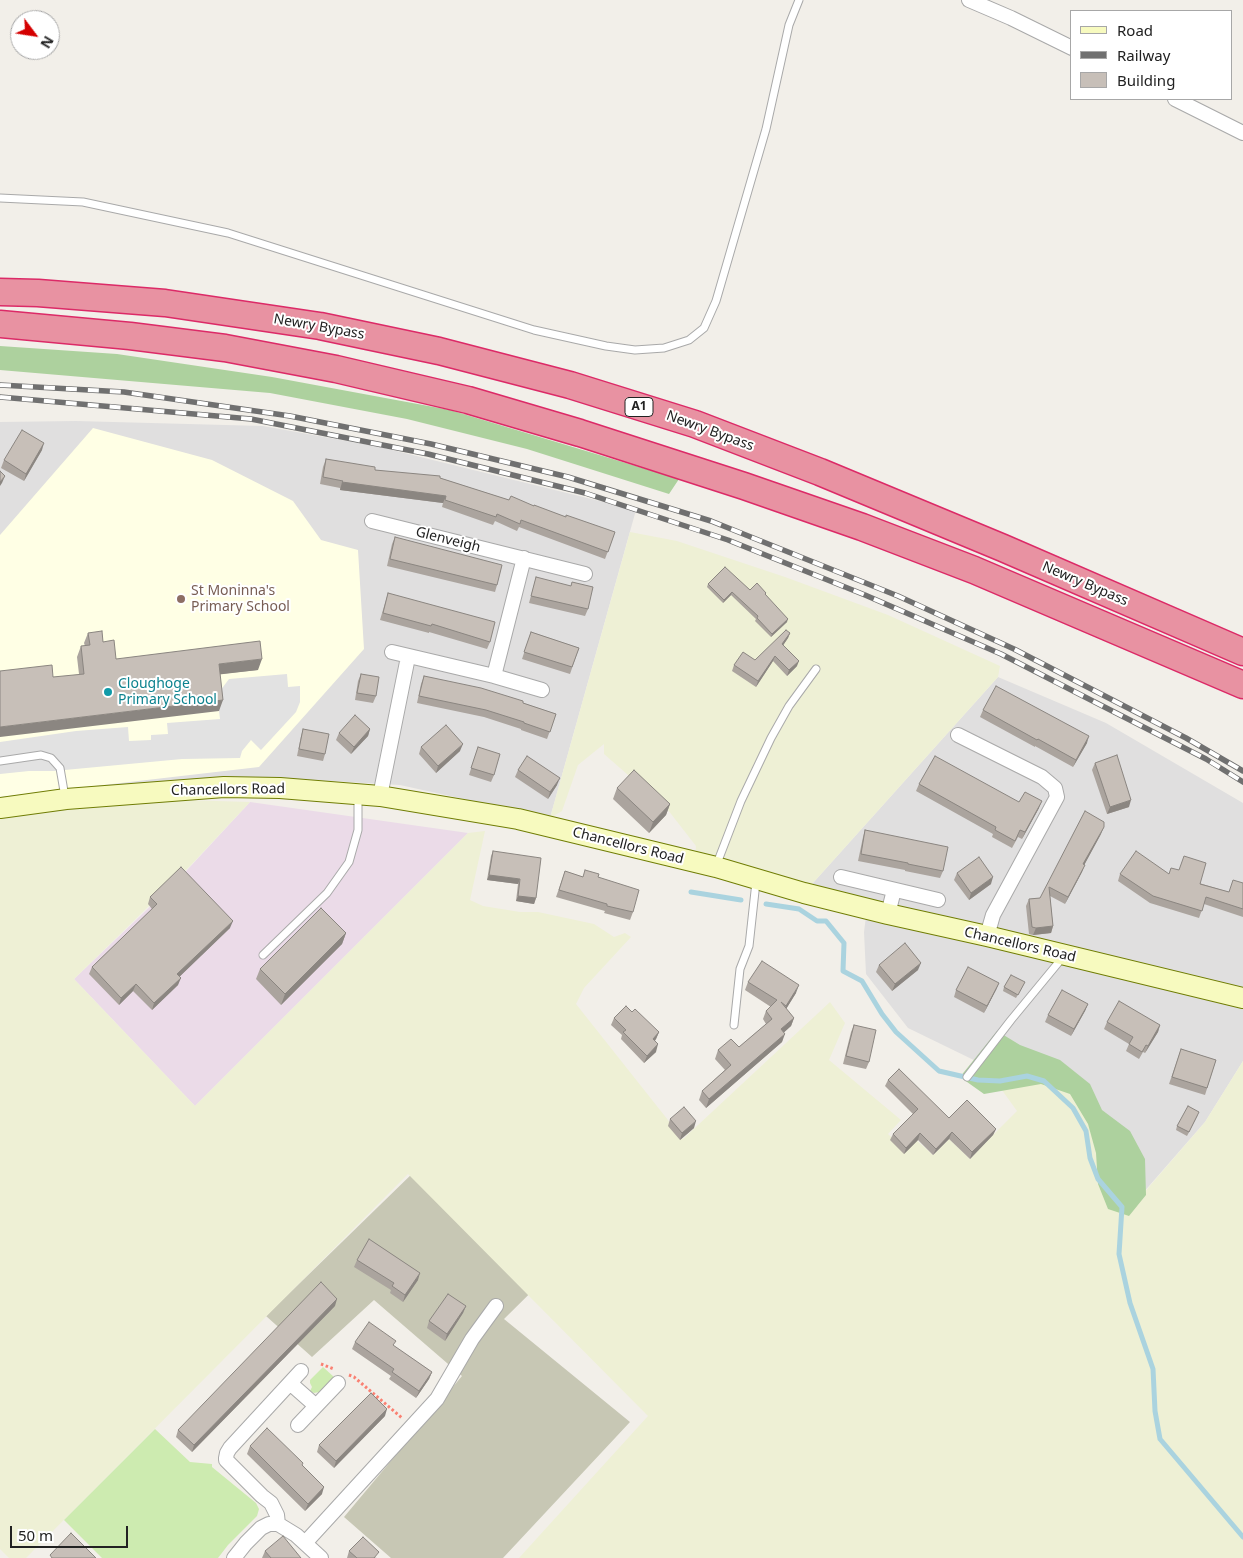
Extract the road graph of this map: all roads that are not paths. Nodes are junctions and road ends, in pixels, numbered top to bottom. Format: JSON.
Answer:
{"nodes":[{"id":1,"x":798,"y":0,"type":"edge"},
{"id":2,"x":969,"y":0,"type":"edge"},
{"id":3,"x":1070,"y":47,"type":"edge"},
{"id":4,"x":1177,"y":100,"type":"edge"},
{"id":5,"x":1243,"y":133,"type":"edge"},
{"id":6,"x":0,"y":198,"type":"edge"},
{"id":7,"x":0,"y":292,"type":"edge"},
{"id":8,"x":0,"y":324,"type":"edge"},
{"id":9,"x":372,"y":521,"type":"dead end"},
{"id":10,"x":524,"y":558,"type":"junction"},
{"id":11,"x":585,"y":574,"type":"dead end"},
{"id":12,"x":392,"y":652,"type":"dead end"},
{"id":13,"x":1243,"y":652,"type":"edge"},
{"id":14,"x":408,"y":657,"type":"junction"},
{"id":15,"x":816,"y":669,"type":"dead end"},
{"id":16,"x":494,"y":676,"type":"junction"},
{"id":17,"x":1243,"y":685,"type":"edge"},
{"id":18,"x":542,"y":690,"type":"dead end"},
{"id":19,"x":958,"y":735,"type":"dead end"},
{"id":20,"x":0,"y":761,"type":"edge"},
{"id":21,"x":358,"y":794,"type":"junction"},
{"id":22,"x":380,"y":796,"type":"junction"},
{"id":23,"x":66,"y":799,"type":"junction"},
{"id":24,"x":0,"y":808,"type":"edge"},
{"id":25,"x":716,"y":867,"type":"junction"},
{"id":26,"x":841,"y":877,"type":"dead end"},
{"id":27,"x":756,"y":879,"type":"junction"},
{"id":28,"x":894,"y":890,"type":"junction"},
{"id":29,"x":938,"y":900,"type":"dead end"},
{"id":30,"x":888,"y":914,"type":"junction"},
{"id":31,"x":987,"y":936,"type":"junction"},
{"id":32,"x":264,"y":955,"type":"dead end"},
{"id":33,"x":1065,"y":955,"type":"junction"},
{"id":34,"x":1243,"y":998,"type":"edge"},
{"id":35,"x":734,"y":1025,"type":"dead end"},
{"id":36,"x":966,"y":1077,"type":"dead end"},
{"id":37,"x":496,"y":1306,"type":"dead end"},
{"id":38,"x":301,"y":1371,"type":"dead end"},
{"id":39,"x":340,"y":1376,"type":"road end"},
{"id":40,"x":290,"y":1383,"type":"junction"},
{"id":41,"x":316,"y":1406,"type":"junction"},
{"id":42,"x":298,"y":1425,"type":"dead end"},
{"id":43,"x":278,"y":1524,"type":"junction"},
{"id":44,"x":305,"y":1543,"type":"junction"},
{"id":45,"x":234,"y":1558,"type":"edge"},
{"id":46,"x":321,"y":1558,"type":"edge"}],
"edges":[{"from":1,"to":6,"type":"lane"},
{"from":2,"to":3,"type":"street"},
{"from":4,"to":5,"type":"street"},
{"from":7,"to":13,"type":"highway","name":"Newry Bypass","number":"A1"},
{"from":8,"to":17,"type":"highway"},
{"from":9,"to":10,"type":"street","name":"Glenveigh"},
{"from":10,"to":11,"type":"street","name":"Glenveigh"},
{"from":10,"to":16,"type":"street"},
{"from":12,"to":14,"type":"street"},
{"from":14,"to":16,"type":"street"},
{"from":14,"to":22,"type":"street"},
{"from":15,"to":25,"type":"lane"},
{"from":16,"to":18,"type":"street"},
{"from":19,"to":31,"type":"street"},
{"from":20,"to":23,"type":"lane"},
{"from":21,"to":22,"type":"street","name":"Chancellors Road"},
{"from":21,"to":23,"type":"street","name":"Chancellors Road"},
{"from":21,"to":32,"type":"lane"},
{"from":22,"to":25,"type":"street","name":"Chancellors Road"},
{"from":23,"to":24,"type":"street","name":"Chancellors Road"},
{"from":25,"to":27,"type":"street","name":"Chancellors Road"},
{"from":26,"to":28,"type":"street"},
{"from":27,"to":30,"type":"street","name":"Chancellors Road"},
{"from":27,"to":35,"type":"lane"},
{"from":28,"to":29,"type":"street"},
{"from":28,"to":30,"type":"street"},
{"from":30,"to":31,"type":"street","name":"Chancellors Road"},
{"from":31,"to":33,"type":"street","name":"Chancellors Road"},
{"from":33,"to":34,"type":"street","name":"Chancellors Road"},
{"from":33,"to":36,"type":"lane"},
{"from":37,"to":44,"type":"street"},
{"from":38,"to":40,"type":"street"},
{"from":39,"to":41,"type":"street"},
{"from":40,"to":41,"type":"street"},
{"from":40,"to":43,"type":"street"},
{"from":41,"to":42,"type":"street"},
{"from":43,"to":44,"type":"street"},
{"from":43,"to":45,"type":"street"},
{"from":44,"to":46,"type":"street"}]}
